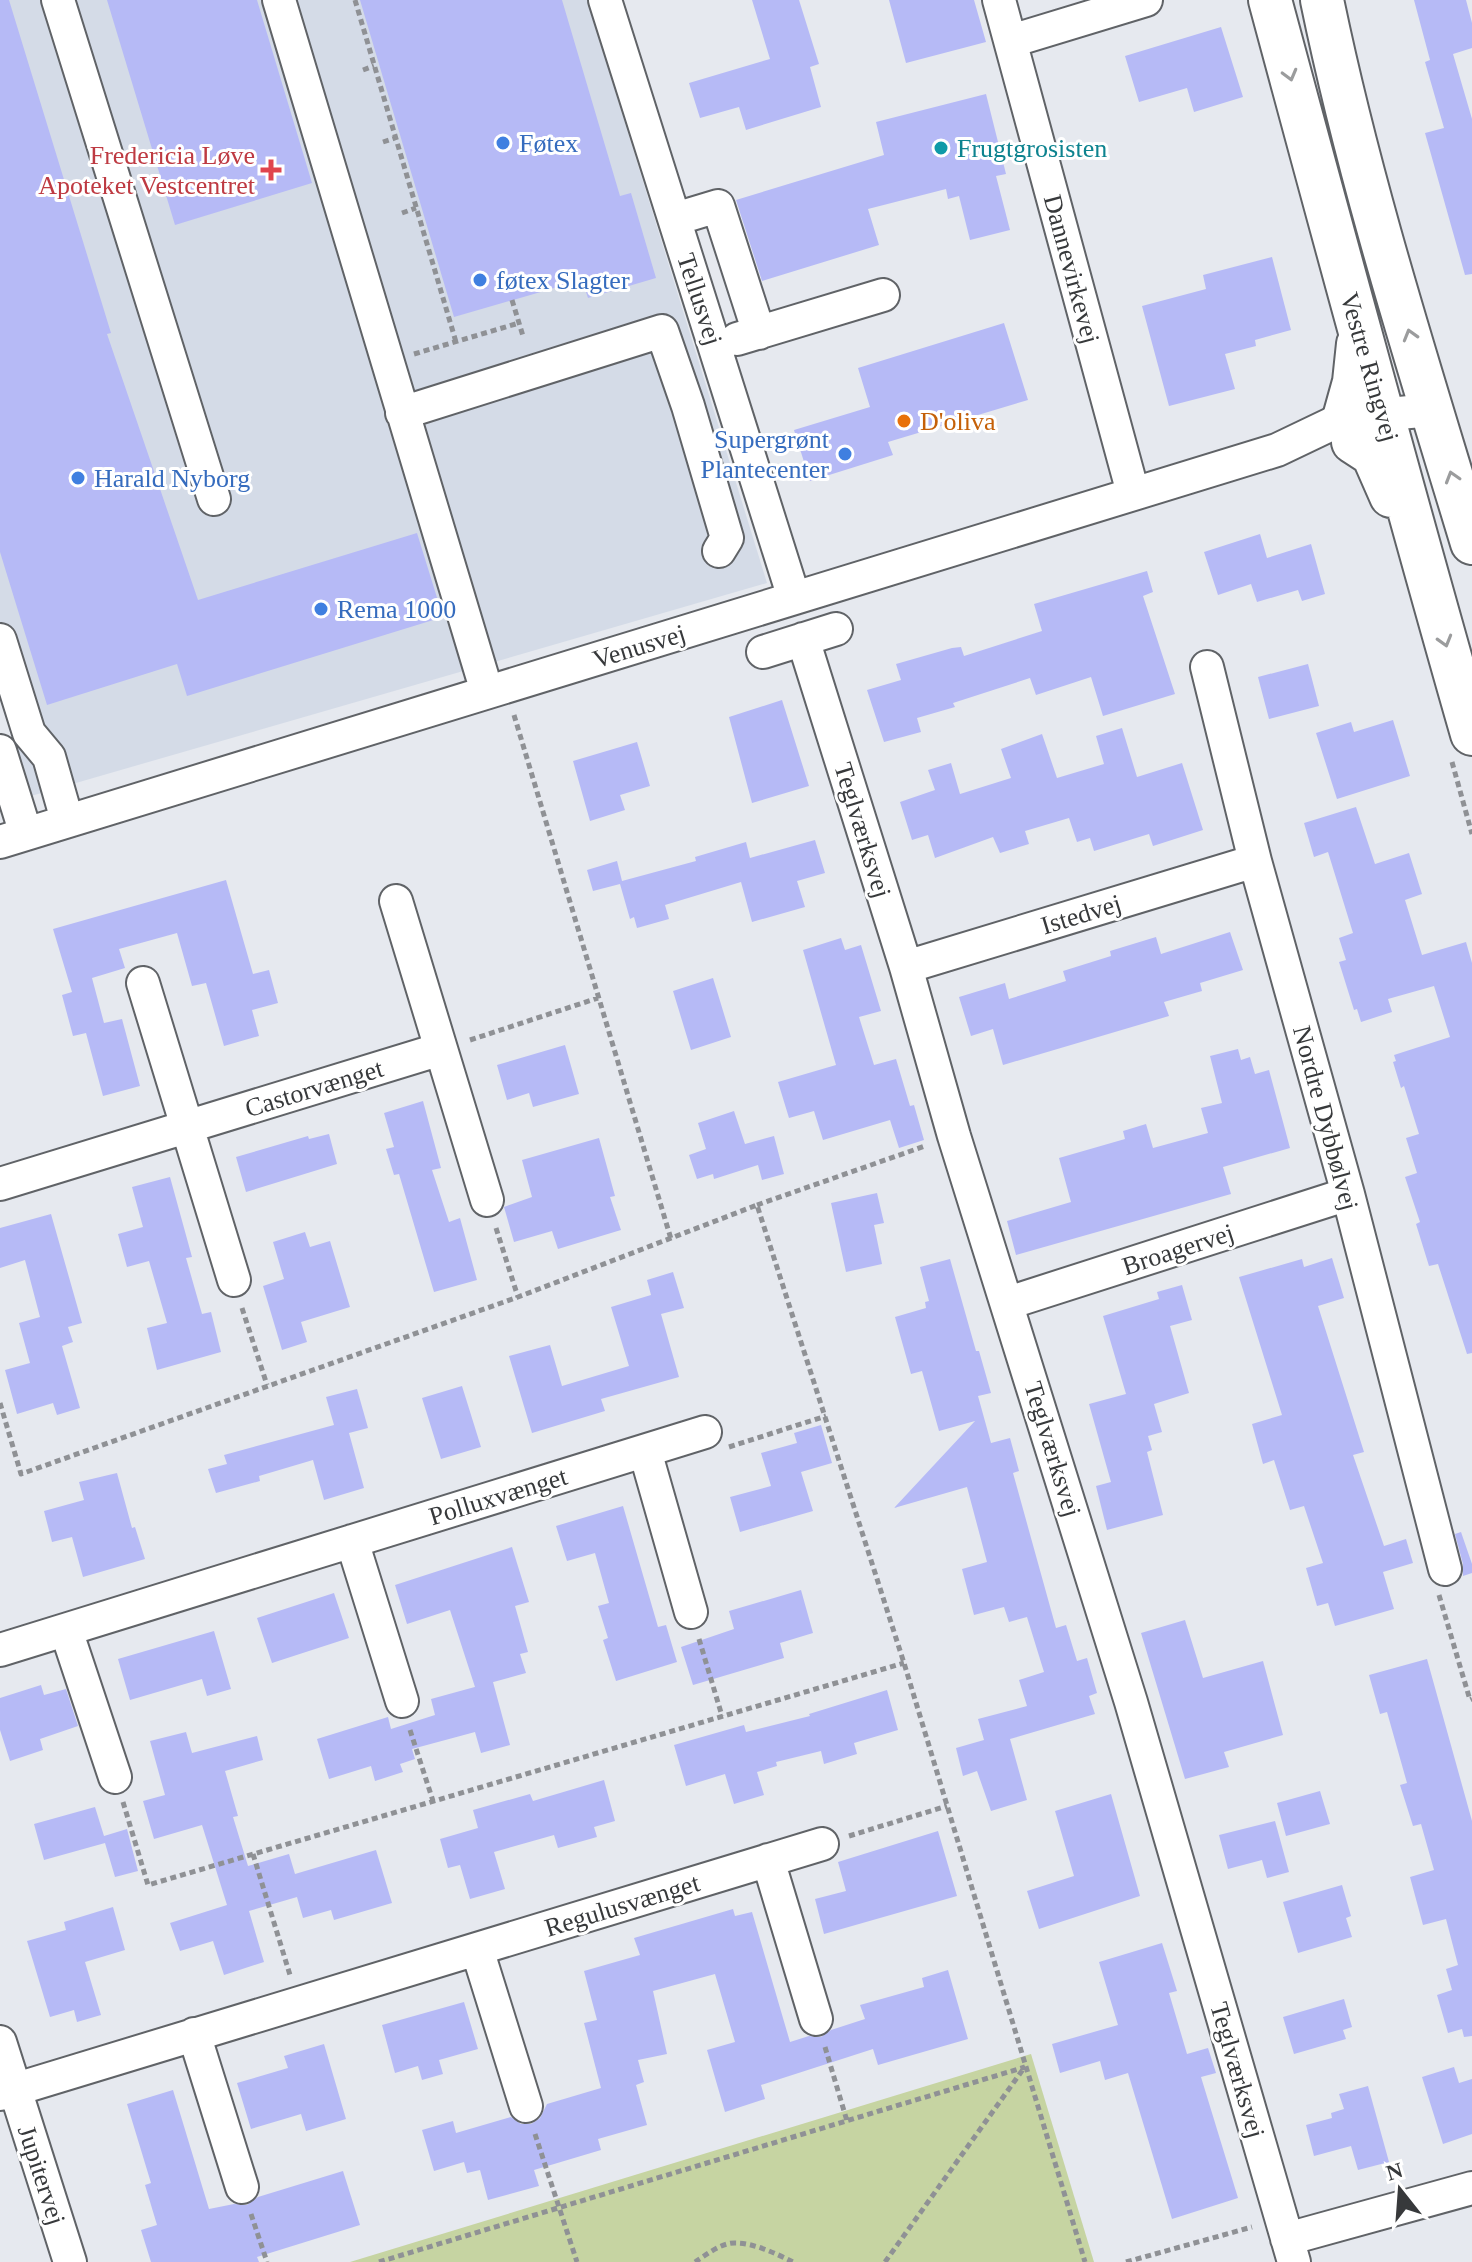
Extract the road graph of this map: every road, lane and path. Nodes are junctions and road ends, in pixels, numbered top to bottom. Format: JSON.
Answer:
{"nodes":[{"id":1,"x":58,"y":0,"type":"edge"},
{"id":2,"x":279,"y":0,"type":"edge"},
{"id":3,"x":355,"y":0,"type":"edge"},
{"id":4,"x":605,"y":0,"type":"edge"},
{"id":5,"x":999,"y":0,"type":"edge"},
{"id":6,"x":1146,"y":0,"type":"edge"},
{"id":7,"x":1270,"y":0,"type":"edge"},
{"id":8,"x":1321,"y":0,"type":"edge"},
{"id":9,"x":1011,"y":41,"type":"junction"},
{"id":10,"x":374,"y":66,"type":"junction"},
{"id":11,"x":363,"y":70,"type":"dead end"},
{"id":12,"x":395,"y":138,"type":"junction"},
{"id":13,"x":383,"y":142,"type":"dead end"},
{"id":14,"x":416,"y":208,"type":"junction"},
{"id":15,"x":402,"y":213,"type":"dead end"},
{"id":16,"x":675,"y":219,"type":"junction"},
{"id":17,"x":437,"y":280,"type":"junction"},
{"id":18,"x":428,"y":283,"type":"dead end"},
{"id":19,"x":883,"y":295,"type":"dead end"},
{"id":20,"x":512,"y":300,"type":"dead end"},
{"id":21,"x":519,"y":323,"type":"junction"},
{"id":22,"x":759,"y":333,"type":"junction"},
{"id":23,"x":523,"y":336,"type":"dead end"},
{"id":24,"x":456,"y":342,"type":"junction"},
{"id":25,"x":715,"y":346,"type":"junction"},
{"id":26,"x":386,"y":361,"type":"junction"},
{"id":27,"x":1432,"y":410,"type":"junction"},
{"id":28,"x":402,"y":413,"type":"junction"},
{"id":29,"x":1361,"y":425,"type":"junction"},
{"id":30,"x":1133,"y":493,"type":"junction"},
{"id":31,"x":214,"y":499,"type":"dead end"},
{"id":32,"x":1472,"y":543,"type":"edge"},
{"id":33,"x":719,"y":551,"type":"dead end"},
{"id":34,"x":794,"y":598,"type":"junction"},
{"id":35,"x":836,"y":629,"type":"dead end"},
{"id":36,"x":803,"y":639,"type":"junction"},
{"id":37,"x":0,"y":640,"type":"edge"},
{"id":38,"x":763,"y":652,"type":"dead end"},
{"id":39,"x":1207,"y":667,"type":"dead end"},
{"id":40,"x":496,"y":689,"type":"junction"},
{"id":41,"x":1472,"y":734,"type":"edge"},
{"id":42,"x":0,"y":751,"type":"edge"},
{"id":43,"x":67,"y":820,"type":"junction"},
{"id":44,"x":13,"y":838,"type":"edge"},
{"id":45,"x":1255,"y":861,"type":"junction"},
{"id":46,"x":396,"y":901,"type":"dead end"},
{"id":47,"x":906,"y":967,"type":"junction"},
{"id":48,"x":143,"y":983,"type":"dead end"},
{"id":49,"x":598,"y":998,"type":"junction"},
{"id":50,"x":441,"y":1049,"type":"junction"},
{"id":51,"x":187,"y":1127,"type":"junction"},
{"id":52,"x":954,"y":1136,"type":"junction"},
{"id":53,"x":0,"y":1184,"type":"edge"},
{"id":54,"x":1348,"y":1194,"type":"junction"},
{"id":55,"x":487,"y":1200,"type":"joint"},
{"id":56,"x":757,"y":1205,"type":"dead end"},
{"id":57,"x":671,"y":1239,"type":"dead end"},
{"id":58,"x":234,"y":1280,"type":"joint"},
{"id":59,"x":518,"y":1297,"type":"dead end"},
{"id":60,"x":1008,"y":1303,"type":"junction"},
{"id":61,"x":267,"y":1385,"type":"dead end"},
{"id":62,"x":826,"y":1416,"type":"dead end"},
{"id":63,"x":705,"y":1432,"type":"joint"},
{"id":64,"x":645,"y":1451,"type":"junction"},
{"id":65,"x":352,"y":1541,"type":"junction"},
{"id":66,"x":1445,"y":1569,"type":"joint"},
{"id":67,"x":691,"y":1612,"type":"joint"},
{"id":68,"x":66,"y":1630,"type":"junction"},
{"id":69,"x":0,"y":1650,"type":"edge"},
{"id":70,"x":904,"y":1663,"type":"dead end"},
{"id":71,"x":1472,"y":1699,"type":"edge"},
{"id":72,"x":402,"y":1701,"type":"joint"},
{"id":73,"x":722,"y":1716,"type":"junction"},
{"id":74,"x":115,"y":1777,"type":"joint"},
{"id":75,"x":433,"y":1801,"type":"junction"},
{"id":76,"x":947,"y":1806,"type":"dead end"},
{"id":77,"x":822,"y":1844,"type":"joint"},
{"id":78,"x":253,"y":1854,"type":"junction"},
{"id":79,"x":768,"y":1860,"type":"junction"},
{"id":80,"x":477,"y":1949,"type":"junction"},
{"id":81,"x":299,"y":2003,"type":"junction"},
{"id":82,"x":816,"y":2019,"type":"joint"},
{"id":83,"x":194,"y":2034,"type":"junction"},
{"id":84,"x":0,"y":2042,"type":"edge"},
{"id":85,"x":7,"y":2091,"type":"edge"},
{"id":86,"x":526,"y":2106,"type":"joint"},
{"id":87,"x":847,"y":2121,"type":"junction"},
{"id":88,"x":242,"y":2187,"type":"joint"},
{"id":89,"x":1472,"y":2188,"type":"edge"},
{"id":90,"x":559,"y":2207,"type":"junction"},
{"id":91,"x":1288,"y":2240,"type":"edge"},
{"id":92,"x":70,"y":2262,"type":"edge"},
{"id":93,"x":267,"y":2262,"type":"edge"},
{"id":94,"x":379,"y":2262,"type":"edge"},
{"id":95,"x":577,"y":2262,"type":"edge"},
{"id":96,"x":695,"y":2262,"type":"edge"},
{"id":97,"x":793,"y":2262,"type":"edge"},
{"id":98,"x":885,"y":2262,"type":"edge"},
{"id":99,"x":1126,"y":2262,"type":"edge"}],
"edges":[{"from":1,"to":31,"type":"street"},
{"from":2,"to":26,"type":"street"},
{"from":3,"to":10,"type":"path"},
{"from":4,"to":16,"type":"street","name":"Tellusvej"},
{"from":5,"to":9,"type":"street","name":"Dannevirkevej"},
{"from":6,"to":9,"type":"street"},
{"from":7,"to":29,"type":"main road","name":"Vestre Ringvej","one_way":true},
{"from":27,"to":8,"type":"main road","name":"Vestre Ringvej","one_way":true},
{"from":9,"to":30,"type":"street","name":"Dannevirkevej"},
{"from":10,"to":11,"type":"path"},
{"from":10,"to":12,"type":"path"},
{"from":12,"to":13,"type":"path"},
{"from":12,"to":14,"type":"path"},
{"from":14,"to":15,"type":"path"},
{"from":14,"to":17,"type":"path"},
{"from":16,"to":22,"type":"street"},
{"from":16,"to":25,"type":"street","name":"Tellusvej"},
{"from":17,"to":18,"type":"path"},
{"from":17,"to":24,"type":"path"},
{"from":19,"to":22,"type":"street"},
{"from":20,"to":21,"type":"path"},
{"from":21,"to":23,"type":"path"},
{"from":21,"to":24,"type":"path"},
{"from":22,"to":25,"type":"street"},
{"from":24,"to":26,"type":"path"},
{"from":25,"to":34,"type":"street","name":"Tellusvej"},
{"from":26,"to":28,"type":"street"},
{"from":27,"to":29,"type":"street","name":"Venusvej"},
{"from":32,"to":27,"type":"main road","name":"Vestre Ringvej","one_way":true},
{"from":28,"to":33,"type":"street"},
{"from":28,"to":40,"type":"street"},
{"from":29,"to":30,"type":"street","name":"Venusvej"},
{"from":29,"to":41,"type":"main road","one_way":true},
{"from":30,"to":34,"type":"street","name":"Venusvej"},
{"from":34,"to":40,"type":"street","name":"Venusvej"},
{"from":35,"to":36,"type":"street"},
{"from":36,"to":38,"type":"street"},
{"from":36,"to":47,"type":"street","name":"Teglværksvej"},
{"from":37,"to":43,"type":"street"},
{"from":39,"to":45,"type":"street","name":"Nordre Dybbølvej"},
{"from":40,"to":43,"type":"street","name":"Venusvej"},
{"from":40,"to":49,"type":"path"},
{"from":42,"to":44,"type":"street"},
{"from":43,"to":44,"type":"street","name":"Venusvej"},
{"from":45,"to":47,"type":"street","name":"Istedvej"},
{"from":45,"to":54,"type":"street","name":"Nordre Dybbølvej"},
{"from":46,"to":50,"type":"street"},
{"from":47,"to":52,"type":"street","name":"Teglværksvej"},
{"from":48,"to":51,"type":"street"},
{"from":49,"to":50,"type":"path"},
{"from":49,"to":57,"type":"path"},
{"from":50,"to":51,"type":"street","name":"Castorvænget"},
{"from":50,"to":55,"type":"street"},
{"from":51,"to":53,"type":"street","name":"Castorvænget"},
{"from":51,"to":58,"type":"street"},
{"from":52,"to":56,"type":"path"},
{"from":52,"to":60,"type":"street","name":"Teglværksvej"},
{"from":54,"to":60,"type":"street","name":"Broagervej"},
{"from":54,"to":66,"type":"street","name":"Nordre Dybbølvej"},
{"from":55,"to":59,"type":"path"},
{"from":58,"to":61,"type":"path"},
{"from":60,"to":91,"type":"street","name":"Teglværksvej"},
{"from":62,"to":63,"type":"path"},
{"from":63,"to":64,"type":"street","name":"Polluxvænget"},
{"from":64,"to":65,"type":"street","name":"Polluxvænget"},
{"from":64,"to":67,"type":"street"},
{"from":65,"to":68,"type":"street","name":"Polluxvænget"},
{"from":65,"to":72,"type":"street"},
{"from":66,"to":71,"type":"path"},
{"from":67,"to":73,"type":"path"},
{"from":68,"to":69,"type":"street","name":"Polluxvænget"},
{"from":68,"to":74,"type":"street"},
{"from":70,"to":73,"type":"path"},
{"from":72,"to":75,"type":"path"},
{"from":73,"to":75,"type":"path"},
{"from":74,"to":78,"type":"path"},
{"from":75,"to":78,"type":"path"},
{"from":76,"to":77,"type":"path"},
{"from":77,"to":79,"type":"street","name":"Regulusvænget"},
{"from":78,"to":81,"type":"path"},
{"from":79,"to":80,"type":"street","name":"Regulusvænget"},
{"from":79,"to":82,"type":"street"},
{"from":80,"to":81,"type":"street","name":"Regulusvænget"},
{"from":80,"to":86,"type":"street"},
{"from":81,"to":83,"type":"street","name":"Regulusvænget"},
{"from":82,"to":87,"type":"path"},
{"from":83,"to":85,"type":"street","name":"Regulusvænget"},
{"from":83,"to":88,"type":"street"},
{"from":84,"to":85,"type":"street","name":"Jupitervej"},
{"from":85,"to":92,"type":"street","name":"Jupitervej"},
{"from":86,"to":90,"type":"path"},
{"from":87,"to":90,"type":"path"},
{"from":87,"to":98,"type":"path"},
{"from":88,"to":93,"type":"path"},
{"from":89,"to":91,"type":"street"},
{"from":90,"to":94,"type":"path"},
{"from":90,"to":95,"type":"path"},
{"from":91,"to":99,"type":"path"},
{"from":96,"to":97,"type":"path"}]}
